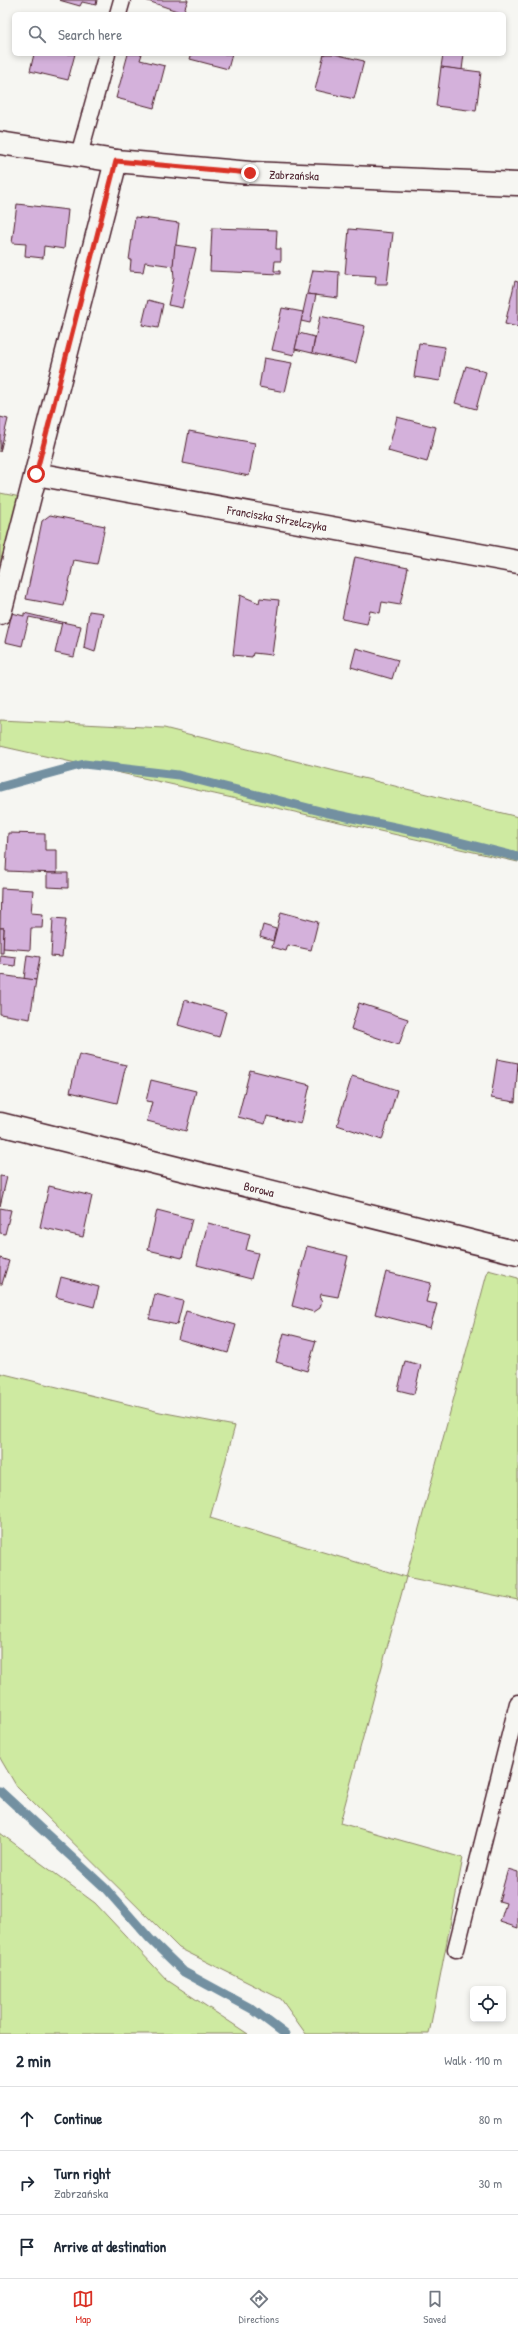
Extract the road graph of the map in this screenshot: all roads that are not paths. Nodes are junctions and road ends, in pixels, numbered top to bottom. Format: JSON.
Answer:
{"nodes":[{"id":1,"x":122,"y":0,"type":"edge"},
{"id":2,"x":119,"y":12,"type":"edge"},
{"id":3,"x":106,"y":56,"type":"edge"},
{"id":4,"x":0,"y":143,"type":"edge"},
{"id":5,"x":79,"y":155,"type":"junction"},
{"id":6,"x":116,"y":161,"type":"junction"},
{"id":7,"x":518,"y":184,"type":"edge"},
{"id":8,"x":36,"y":474,"type":"junction"},
{"id":9,"x":518,"y":562,"type":"edge"},
{"id":10,"x":0,"y":613,"type":"edge"},
{"id":11,"x":0,"y":1124,"type":"edge"},
{"id":12,"x":518,"y":1253,"type":"edge"},
{"id":13,"x":518,"y":1703,"type":"edge"},
{"id":14,"x":456,"y":1949,"type":"dead end"}],
"edges":[{"from":1,"to":2,"type":"lane"},
{"from":3,"to":5,"type":"lane"},
{"from":4,"to":5,"type":"street","name":"Zabrzańska"},
{"from":5,"to":6,"type":"street","name":"Zabrzańska"},
{"from":6,"to":7,"type":"street","name":"Zabrzańska"},
{"from":6,"to":8,"type":"street"},
{"from":8,"to":9,"type":"street","name":"Franciszka Strzelczyka"},
{"from":8,"to":10,"type":"street"},
{"from":11,"to":12,"type":"street","name":"Borowa"},
{"from":13,"to":14,"type":"lane"}]}
